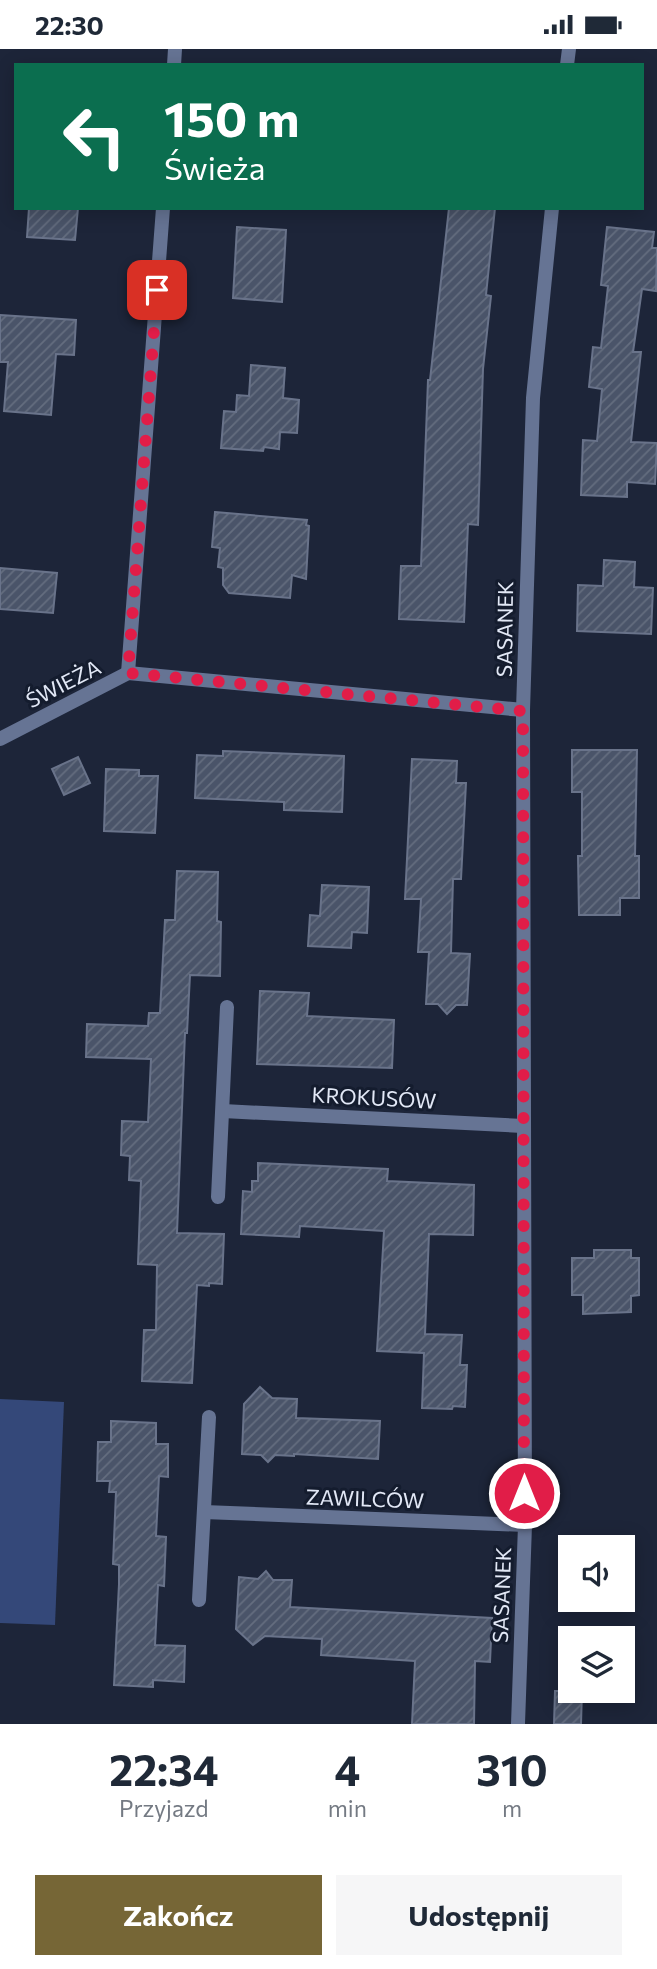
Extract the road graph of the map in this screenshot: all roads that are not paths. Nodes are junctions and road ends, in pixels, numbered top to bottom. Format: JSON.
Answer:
{"nodes":[{"id":1,"x":163,"y":210,"type":"edge"},
{"id":2,"x":552,"y":210,"type":"edge"},
{"id":3,"x":128,"y":673,"type":"junction"},
{"id":4,"x":523,"y":711,"type":"junction"},
{"id":5,"x":0,"y":739,"type":"edge"},
{"id":6,"x":227,"y":1007,"type":"dead end"},
{"id":7,"x":223,"y":1111,"type":"junction"},
{"id":8,"x":523,"y":1126,"type":"junction"},
{"id":9,"x":218,"y":1197,"type":"dead end"},
{"id":10,"x":209,"y":1417,"type":"dead end"},
{"id":11,"x":204,"y":1512,"type":"junction"},
{"id":12,"x":525,"y":1525,"type":"junction"},
{"id":13,"x":199,"y":1600,"type":"dead end"},
{"id":14,"x":518,"y":1724,"type":"edge"}],
"edges":[{"from":1,"to":3,"type":"street"},
{"from":2,"to":4,"type":"street","name":"SASANEK"},
{"from":3,"to":4,"type":"street","name":"ŚWIEŻA"},
{"from":3,"to":5,"type":"street","name":"ŚWIEŻA"},
{"from":4,"to":8,"type":"street","name":"SASANEK"},
{"from":6,"to":7,"type":"street"},
{"from":7,"to":8,"type":"street","name":"KROKUSÓW"},
{"from":7,"to":9,"type":"street"},
{"from":8,"to":12,"type":"street","name":"SASANEK"},
{"from":10,"to":11,"type":"street"},
{"from":11,"to":12,"type":"street","name":"ZAWILCÓW"},
{"from":11,"to":13,"type":"street"},
{"from":12,"to":14,"type":"street","name":"SASANEK"}]}
